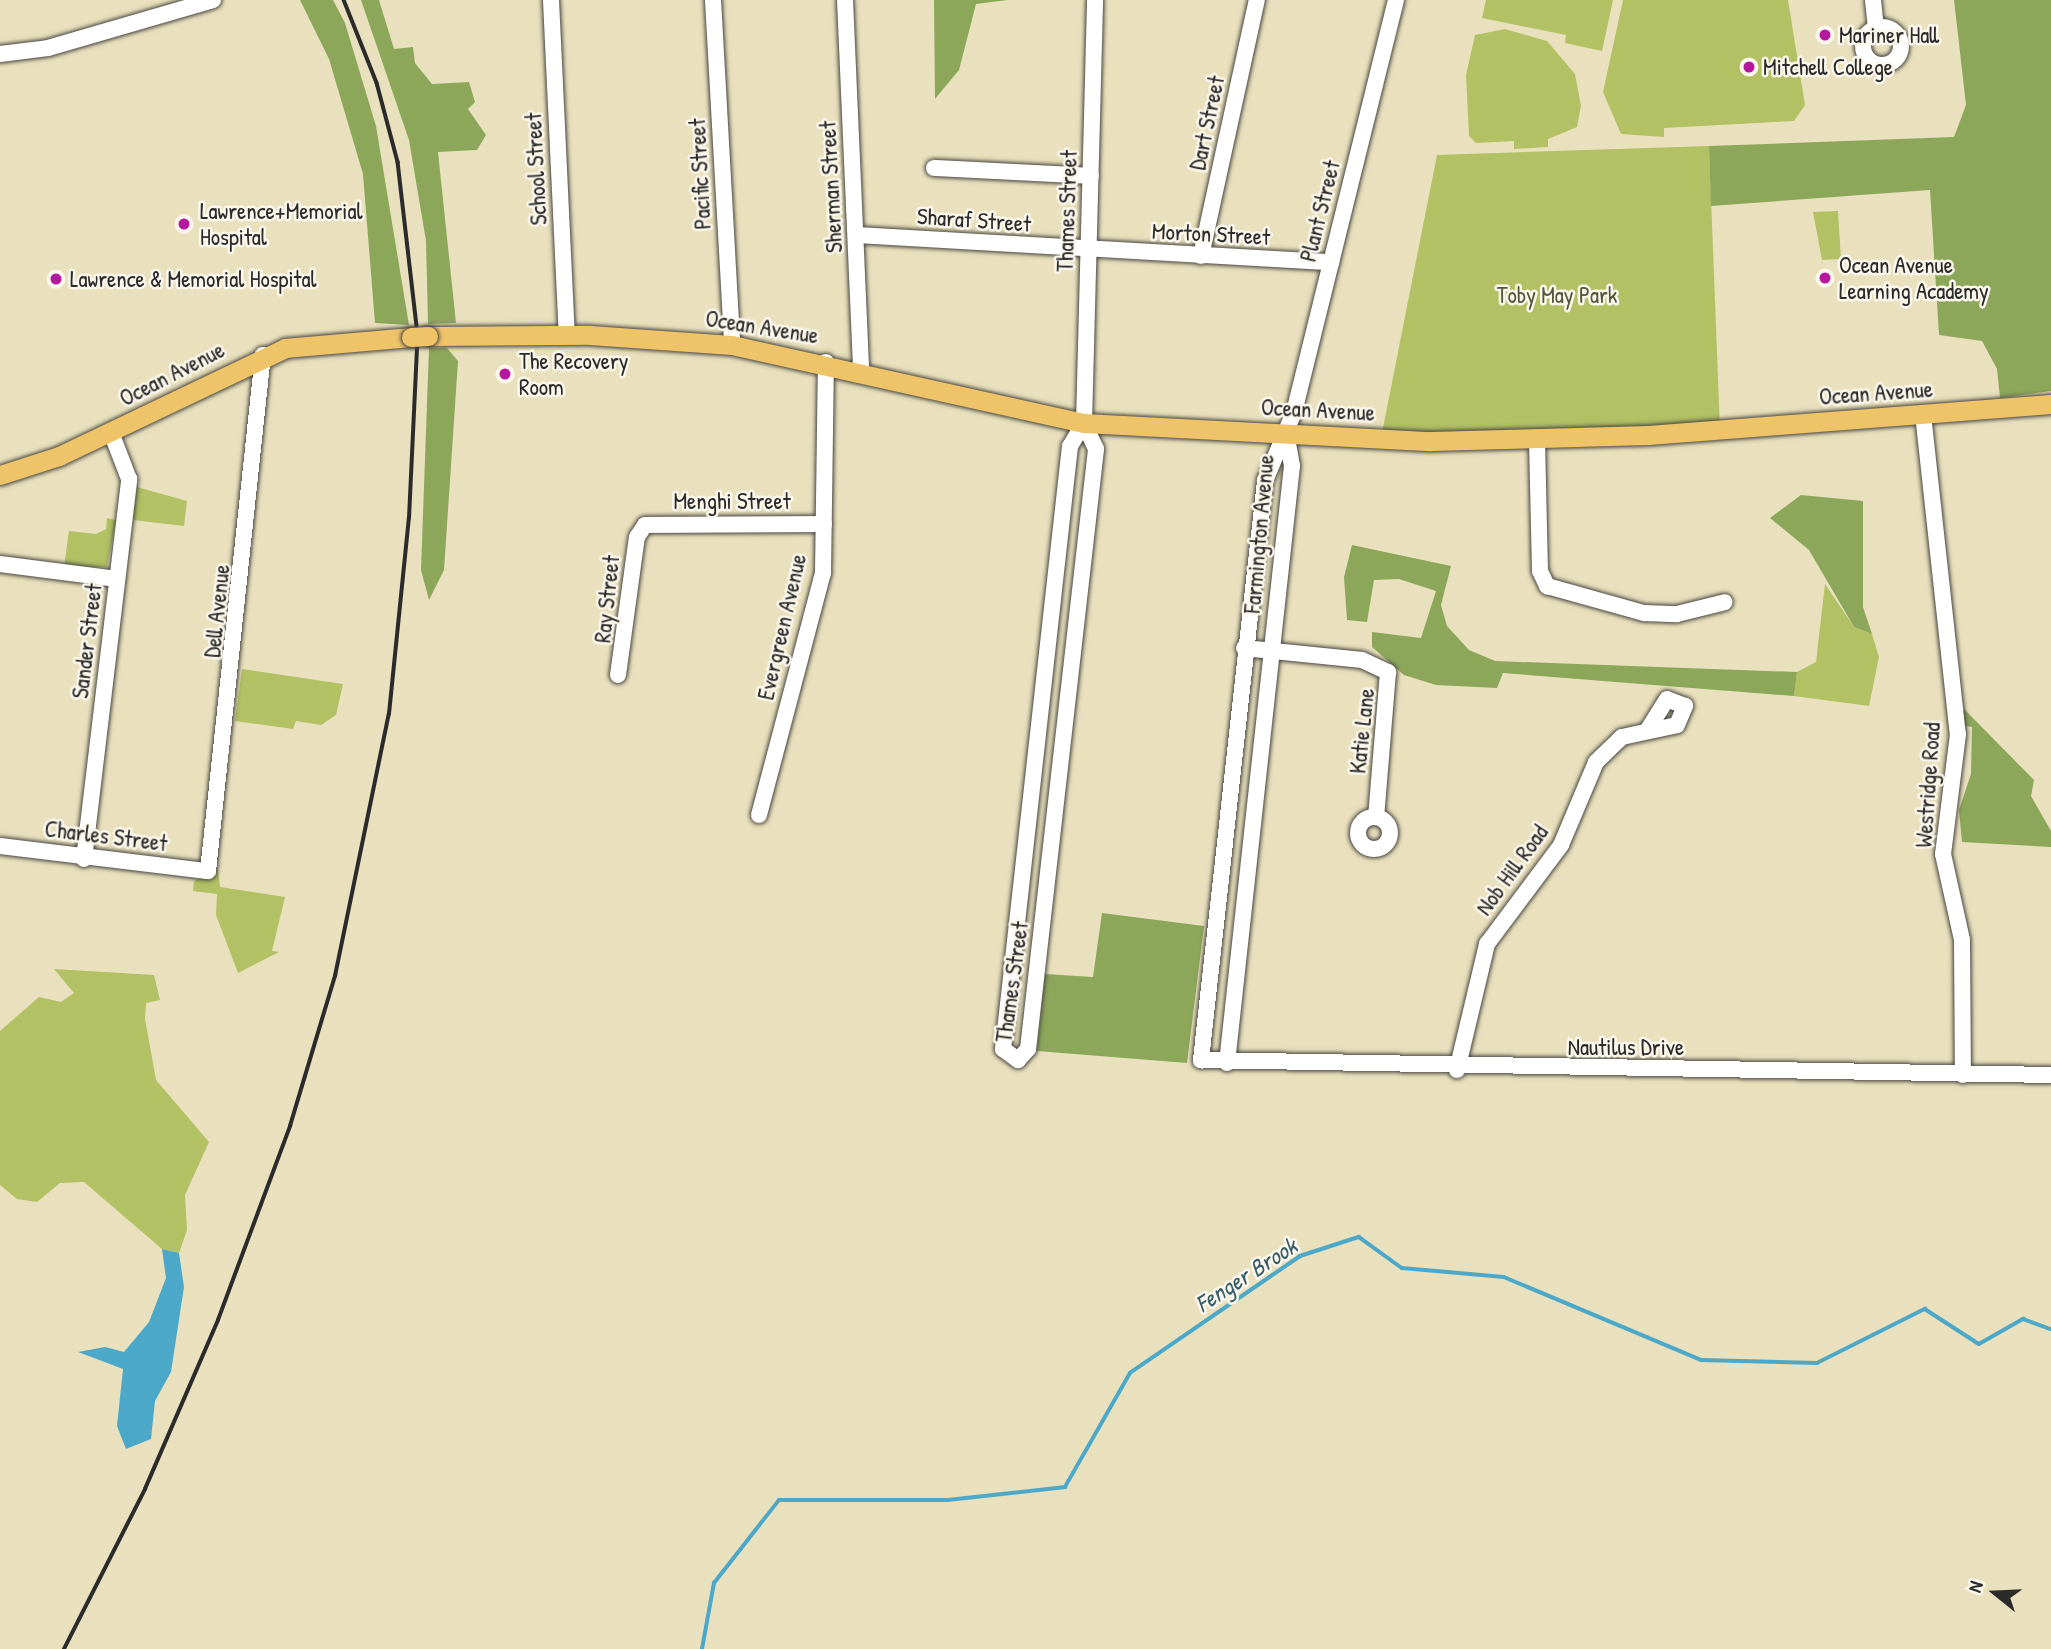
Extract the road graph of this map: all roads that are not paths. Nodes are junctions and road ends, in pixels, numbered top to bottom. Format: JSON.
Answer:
{"nodes":[{"id":1,"x":213,"y":0,"type":"edge"},
{"id":2,"x":551,"y":0,"type":"edge"},
{"id":3,"x":713,"y":0,"type":"edge"},
{"id":4,"x":845,"y":0,"type":"edge"},
{"id":5,"x":1095,"y":0,"type":"edge"},
{"id":6,"x":1257,"y":0,"type":"edge"},
{"id":7,"x":1396,"y":0,"type":"edge"},
{"id":8,"x":1872,"y":0,"type":"edge"},
{"id":9,"x":1876,"y":28,"type":"dead end"},
{"id":10,"x":0,"y":54,"type":"edge"},
{"id":11,"x":934,"y":168,"type":"dead end"},
{"id":12,"x":1091,"y":176,"type":"junction"},
{"id":13,"x":856,"y":236,"type":"junction"},
{"id":14,"x":1089,"y":250,"type":"junction"},
{"id":15,"x":1201,"y":256,"type":"junction"},
{"id":16,"x":1331,"y":262,"type":"junction"},
{"id":17,"x":568,"y":335,"type":"junction"},
{"id":18,"x":732,"y":345,"type":"junction"},
{"id":19,"x":263,"y":355,"type":"junction"},
{"id":20,"x":827,"y":362,"type":"junction"},
{"id":21,"x":861,"y":372,"type":"junction"},
{"id":22,"x":2051,"y":404,"type":"edge"},
{"id":23,"x":1923,"y":414,"type":"junction"},
{"id":24,"x":1084,"y":423,"type":"junction"},
{"id":25,"x":111,"y":432,"type":"junction"},
{"id":26,"x":1286,"y":433,"type":"junction"},
{"id":27,"x":1537,"y":440,"type":"junction"},
{"id":28,"x":0,"y":475,"type":"edge"},
{"id":29,"x":824,"y":524,"type":"junction"},
{"id":30,"x":641,"y":528,"type":"joint"},
{"id":31,"x":0,"y":564,"type":"edge"},
{"id":32,"x":117,"y":579,"type":"junction"},
{"id":33,"x":1053,"y":597,"type":"junction"},
{"id":34,"x":1080,"y":600,"type":"junction"},
{"id":35,"x":1725,"y":602,"type":"dead end"},
{"id":36,"x":1244,"y":648,"type":"junction"},
{"id":37,"x":1272,"y":651,"type":"junction"},
{"id":38,"x":618,"y":675,"type":"dead end"},
{"id":39,"x":1649,"y":728,"type":"dead end"},
{"id":40,"x":759,"y":815,"type":"dead end"},
{"id":41,"x":1376,"y":817,"type":"dead end"},
{"id":42,"x":1027,"y":839,"type":"junction"},
{"id":43,"x":1052,"y":842,"type":"junction"},
{"id":44,"x":0,"y":846,"type":"edge"},
{"id":45,"x":84,"y":859,"type":"junction"},
{"id":46,"x":208,"y":871,"type":"joint"},
{"id":47,"x":1201,"y":1060,"type":"joint"},
{"id":48,"x":1227,"y":1063,"type":"junction"},
{"id":49,"x":1457,"y":1070,"type":"junction"},
{"id":50,"x":1963,"y":1074,"type":"junction"},
{"id":51,"x":2051,"y":1075,"type":"edge"}],
"edges":[{"from":1,"to":10,"type":"street"},
{"from":2,"to":17,"type":"street","name":"School Street"},
{"from":3,"to":18,"type":"street","name":"Pacific Street"},
{"from":4,"to":13,"type":"street","name":"Sherman Street"},
{"from":5,"to":12,"type":"street","name":"Thames Street"},
{"from":6,"to":15,"type":"street","name":"Dart Street"},
{"from":7,"to":16,"type":"street","name":"Plant Street"},
{"from":8,"to":9,"type":"street"},
{"from":11,"to":12,"type":"street"},
{"from":12,"to":14,"type":"street","name":"Thames Street"},
{"from":13,"to":14,"type":"street","name":"Sharaf Street"},
{"from":13,"to":21,"type":"street","name":"Sherman Street"},
{"from":14,"to":15,"type":"street","name":"Morton Street"},
{"from":14,"to":24,"type":"street","name":"Thames Street"},
{"from":15,"to":16,"type":"street","name":"Morton Street"},
{"from":16,"to":26,"type":"street","name":"Plant Street"},
{"from":17,"to":18,"type":"main road","name":"Ocean Avenue"},
{"from":17,"to":19,"type":"main road","name":"Ocean Avenue"},
{"from":18,"to":20,"type":"main road","name":"Ocean Avenue"},
{"from":19,"to":25,"type":"main road","name":"Ocean Avenue"},
{"from":19,"to":46,"type":"street","name":"Dell Avenue"},
{"from":20,"to":21,"type":"main road","name":"Ocean Avenue"},
{"from":20,"to":29,"type":"street","name":"Evergreen Avenue"},
{"from":21,"to":24,"type":"main road","name":"Ocean Avenue"},
{"from":22,"to":23,"type":"main road","name":"Ocean Avenue"},
{"from":23,"to":27,"type":"main road","name":"Ocean Avenue"},
{"from":23,"to":50,"type":"street","name":"Westridge Road"},
{"from":24,"to":26,"type":"main road","name":"Ocean Avenue"},
{"from":24,"to":33,"type":"street","name":"Thames Street"},
{"from":24,"to":34,"type":"street","name":"Thames Street"},
{"from":25,"to":28,"type":"main road","name":"Ocean Avenue"},
{"from":25,"to":32,"type":"street","name":"Sander Street"},
{"from":26,"to":27,"type":"main road","name":"Ocean Avenue"},
{"from":26,"to":36,"type":"street","name":"Farmington Avenue"},
{"from":26,"to":37,"type":"street","name":"Farmington Avenue"},
{"from":27,"to":35,"type":"street"},
{"from":29,"to":30,"type":"street","name":"Menghi Street"},
{"from":29,"to":40,"type":"street","name":"Evergreen Avenue"},
{"from":30,"to":38,"type":"street","name":"Ray Street"},
{"from":31,"to":32,"type":"street"},
{"from":32,"to":45,"type":"street","name":"Sander Street"},
{"from":33,"to":34,"type":"street"},
{"from":33,"to":42,"type":"street","name":"Thames Street"},
{"from":34,"to":43,"type":"street","name":"Thames Street"},
{"from":36,"to":37,"type":"street","name":"Katie Lane"},
{"from":36,"to":47,"type":"street","name":"Farmington Avenue"},
{"from":37,"to":41,"type":"street","name":"Katie Lane"},
{"from":37,"to":48,"type":"street","name":"Farmington Avenue"},
{"from":39,"to":49,"type":"street","name":"Nob Hill Road"},
{"from":42,"to":43,"type":"street"},
{"from":42,"to":43,"type":"street","name":"Thames Street"},
{"from":44,"to":45,"type":"street","name":"Charles Street"},
{"from":45,"to":46,"type":"street","name":"Charles Street"},
{"from":47,"to":48,"type":"street","name":"Nautilus Drive"},
{"from":48,"to":49,"type":"street","name":"Nautilus Drive"},
{"from":49,"to":50,"type":"street","name":"Nautilus Drive"},
{"from":50,"to":51,"type":"street","name":"Nautilus Drive"}]}
